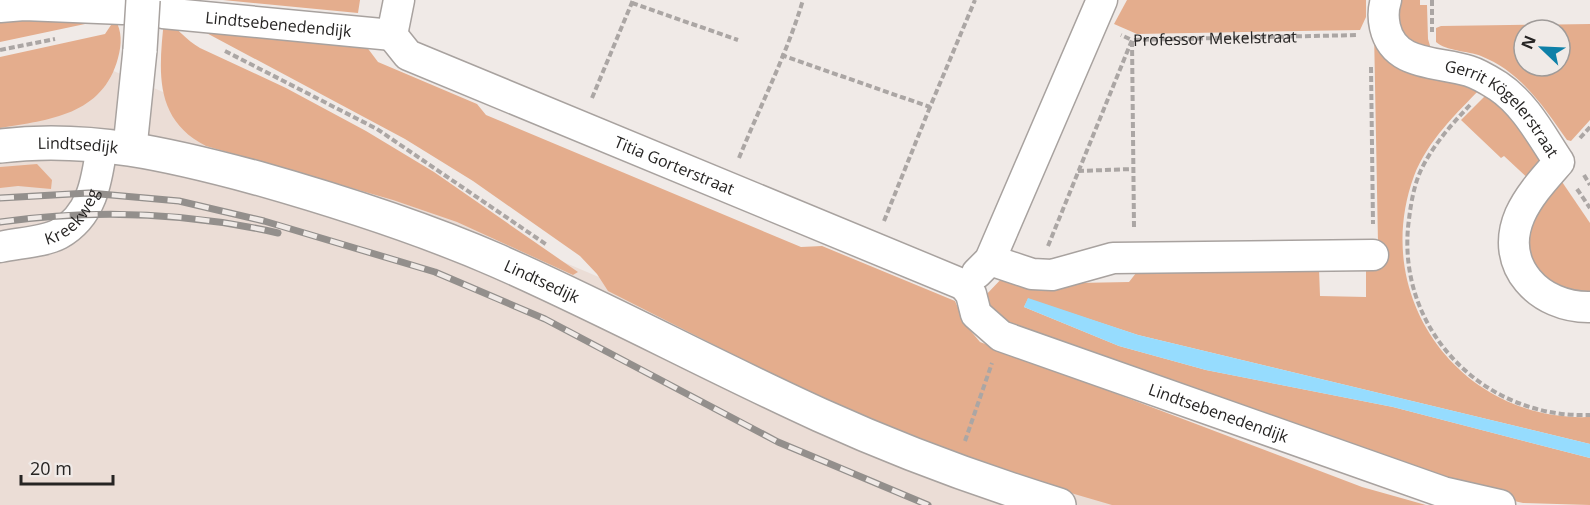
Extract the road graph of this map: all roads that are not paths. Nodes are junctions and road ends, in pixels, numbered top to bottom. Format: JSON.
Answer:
{"nodes":[{"id":1,"x":399,"y":0,"type":"edge"},
{"id":2,"x":1386,"y":0,"type":"edge"},
{"id":3,"x":0,"y":7,"type":"edge"},
{"id":4,"x":143,"y":7,"type":"edge"},
{"id":5,"x":1097,"y":11,"type":"edge"},
{"id":6,"x":392,"y":35,"type":"junction"},
{"id":7,"x":0,"y":146,"type":"edge"},
{"id":8,"x":116,"y":146,"type":"junction"},
{"id":9,"x":0,"y":247,"type":"edge"},
{"id":10,"x":1373,"y":255,"type":"road end"},
{"id":11,"x":990,"y":260,"type":"junction"},
{"id":12,"x":963,"y":285,"type":"junction"},
{"id":13,"x":1590,"y":307,"type":"edge"},
{"id":14,"x":1059,"y":505,"type":"edge"},
{"id":15,"x":1500,"y":505,"type":"edge"}],
"edges":[{"from":1,"to":6,"type":"street"},
{"from":2,"to":13,"type":"street","name":"Gerrit Kögelerstraat"},
{"from":3,"to":4,"type":"street","name":"Lindtsebenedendijk"},
{"from":4,"to":6,"type":"street","name":"Lindtsebenedendijk"},
{"from":4,"to":8,"type":"main road","bridge":true},
{"from":5,"to":11,"type":"street"},
{"from":6,"to":12,"type":"street","name":"Titia Gorterstraat"},
{"from":7,"to":8,"type":"main road","name":"Lindtsedijk"},
{"from":8,"to":9,"type":"street","name":"Kreekweg"},
{"from":8,"to":14,"type":"main road","name":"Lindtsedijk"},
{"from":10,"to":11,"type":"street"},
{"from":11,"to":12,"type":"street"},
{"from":12,"to":15,"type":"street","name":"Lindtsebenedendijk"}]}
